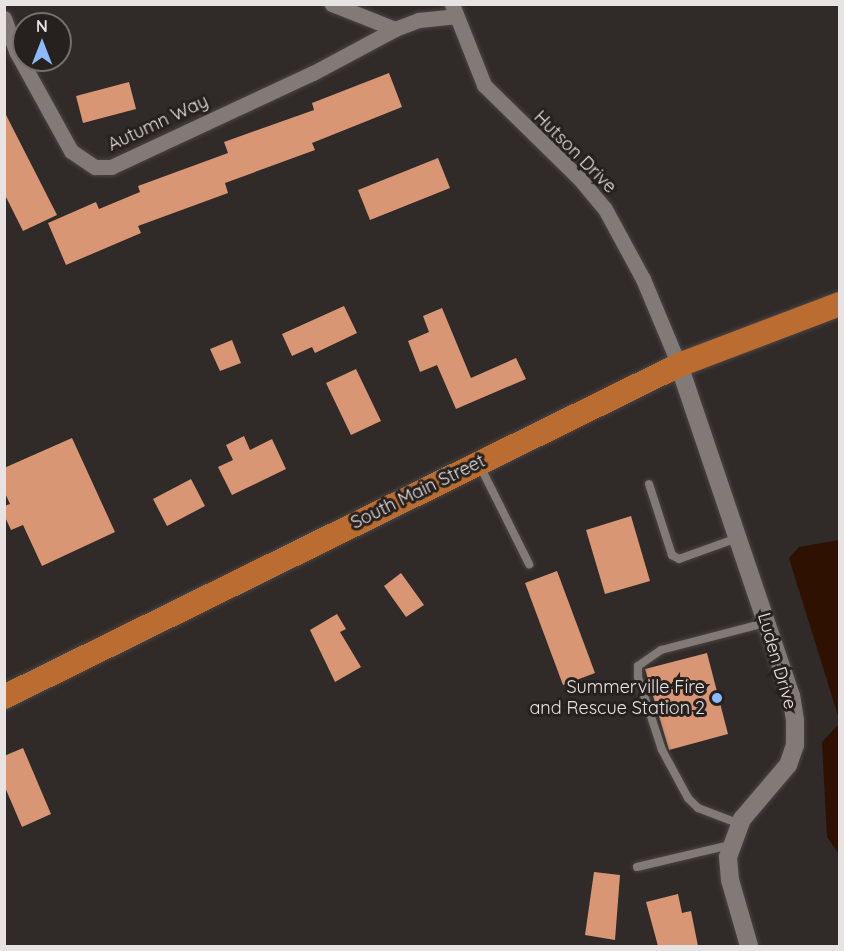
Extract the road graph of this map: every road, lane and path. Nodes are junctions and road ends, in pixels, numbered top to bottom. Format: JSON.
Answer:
{"nodes":[{"id":1,"x":332,"y":4,"type":"edge"},
{"id":2,"x":454,"y":10,"type":"edge"},
{"id":3,"x":4,"y":18,"type":"edge"},
{"id":4,"x":395,"y":29,"type":"junction"},
{"id":5,"x":840,"y":304,"type":"edge"},
{"id":6,"x":679,"y":366,"type":"junction"},
{"id":7,"x":478,"y":462,"type":"junction"},
{"id":8,"x":649,"y":484,"type":"dead end"},
{"id":9,"x":739,"y":538,"type":"junction"},
{"id":10,"x":529,"y":564,"type":"dead end"},
{"id":11,"x":767,"y":623,"type":"junction"},
{"id":12,"x":4,"y":697,"type":"edge"},
{"id":13,"x":740,"y":824,"type":"junction"},
{"id":14,"x":731,"y":845,"type":"junction"},
{"id":15,"x":637,"y":867,"type":"dead end"},
{"id":16,"x":748,"y":946,"type":"edge"}],
"edges":[{"from":1,"to":4,"type":"street"},
{"from":2,"to":4,"type":"street","name":"Autumn Way"},
{"from":2,"to":6,"type":"street","name":"Hutson Drive"},
{"from":3,"to":4,"type":"street","name":"Autumn Way"},
{"from":5,"to":6,"type":"main road","name":"South Main Street"},
{"from":6,"to":7,"type":"main road","name":"South Main Street"},
{"from":6,"to":9,"type":"street","name":"Luden Drive"},
{"from":7,"to":10,"type":"lane"},
{"from":7,"to":12,"type":"main road","name":"South Main Street"},
{"from":8,"to":9,"type":"lane"},
{"from":9,"to":11,"type":"street","name":"Luden Drive"},
{"from":11,"to":13,"type":"street","name":"Luden Drive"},
{"from":11,"to":13,"type":"lane"},
{"from":13,"to":14,"type":"street","name":"Luden Drive"},
{"from":14,"to":15,"type":"lane"},
{"from":14,"to":16,"type":"street","name":"Luden Drive"}]}
